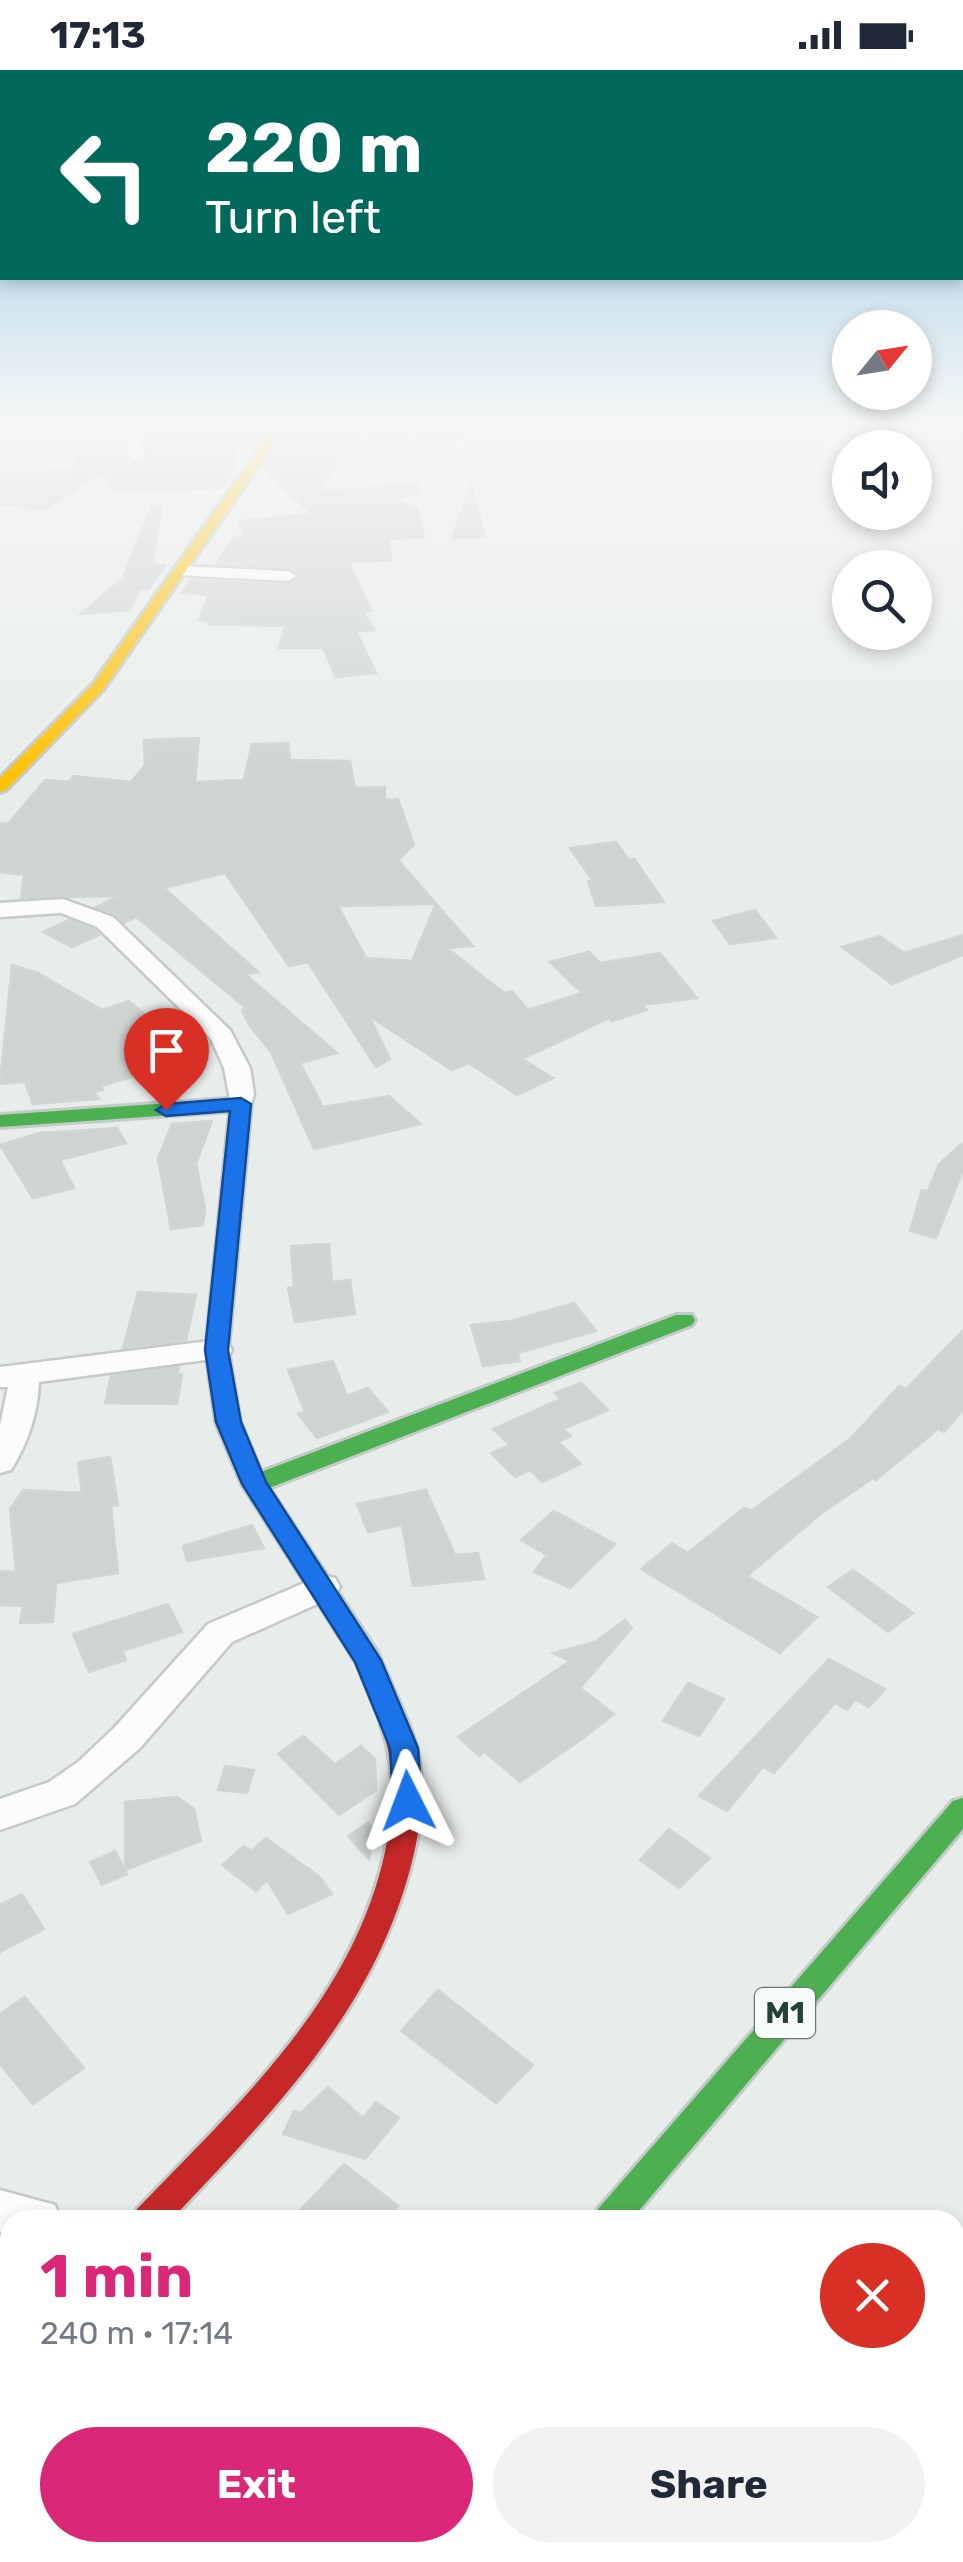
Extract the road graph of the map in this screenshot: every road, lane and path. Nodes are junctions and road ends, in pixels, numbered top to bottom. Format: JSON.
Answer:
{"nodes":[{"id":1,"x":202,"y":542,"type":"edge"},
{"id":2,"x":182,"y":571,"type":"junction"},
{"id":3,"x":288,"y":576,"type":"dead end"},
{"id":4,"x":0,"y":787,"type":"edge"},
{"id":5,"x":0,"y":910,"type":"edge"},
{"id":6,"x":241,"y":1104,"type":"junction"},
{"id":7,"x":0,"y":1121,"type":"edge"},
{"id":8,"x":684,"y":1320,"type":"dead end"},
{"id":9,"x":216,"y":1350,"type":"junction"},
{"id":10,"x":12,"y":1376,"type":"edge"},
{"id":11,"x":0,"y":1462,"type":"edge"},
{"id":12,"x":254,"y":1484,"type":"junction"},
{"id":13,"x":323,"y":1586,"type":"junction"},
{"id":14,"x":963,"y":1809,"type":"edge"},
{"id":15,"x":0,"y":1816,"type":"edge"},
{"id":16,"x":158,"y":2210,"type":"edge"},
{"id":17,"x":619,"y":2210,"type":"edge"}],
"edges":[{"from":1,"to":2,"type":"main road"},
{"from":2,"to":3,"type":"street"},
{"from":2,"to":4,"type":"main road"},
{"from":5,"to":6,"type":"street"},
{"from":6,"to":7,"type":"main road"},
{"from":6,"to":9,"type":"main road"},
{"from":8,"to":12,"type":"main road"},
{"from":9,"to":10,"type":"street"},
{"from":9,"to":12,"type":"main road"},
{"from":10,"to":11,"type":"street"},
{"from":12,"to":13,"type":"main road"},
{"from":13,"to":15,"type":"street"},
{"from":13,"to":16,"type":"main road"},
{"from":14,"to":17,"type":"main road","number":"M1"}]}
